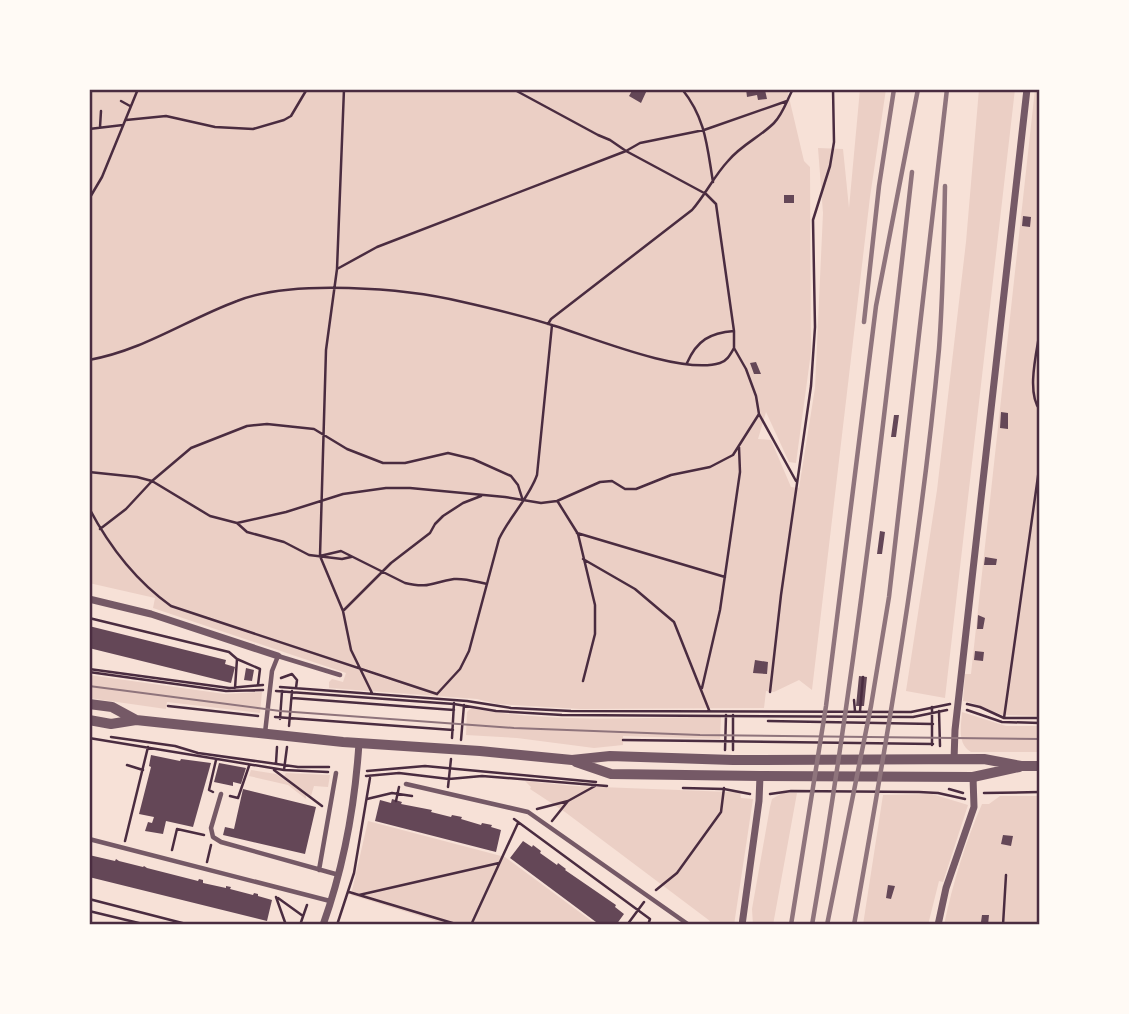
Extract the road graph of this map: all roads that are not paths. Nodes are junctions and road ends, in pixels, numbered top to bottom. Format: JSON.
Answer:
{"nodes":[{"id":1,"x":1027,"y":89,"type":"edge"},
{"id":2,"x":89,"y":598,"type":"edge"},
{"id":3,"x":278,"y":656,"type":"junction"},
{"id":4,"x":340,"y":675,"type":"dead end"},
{"id":5,"x":89,"y":704,"type":"edge"},
{"id":6,"x":89,"y":720,"type":"edge"},
{"id":7,"x":136,"y":720,"type":"junction"},
{"id":8,"x":265,"y":734,"type":"junction"},
{"id":9,"x":359,"y":743,"type":"junction"},
{"id":10,"x":572,"y":760,"type":"junction"},
{"id":11,"x":954,"y":760,"type":"junction"},
{"id":12,"x":1021,"y":766,"type":"junction"},
{"id":13,"x":1040,"y":766,"type":"edge"},
{"id":14,"x":336,"y":770,"type":"road end"},
{"id":15,"x":760,"y":776,"type":"junction"},
{"id":16,"x":973,"y":777,"type":"junction"},
{"id":17,"x":406,"y":784,"type":"dead end"},
{"id":18,"x":221,"y":794,"type":"road end"},
{"id":19,"x":89,"y":839,"type":"edge"},
{"id":20,"x":319,"y":870,"type":"junction"},
{"id":21,"x":339,"y":875,"type":"junction"},
{"id":22,"x":331,"y":901,"type":"junction"},
{"id":23,"x":323,"y":925,"type":"edge"},
{"id":24,"x":689,"y":925,"type":"edge"},
{"id":25,"x":742,"y":925,"type":"edge"},
{"id":26,"x":938,"y":925,"type":"edge"}],
"edges":[{"from":1,"to":11,"type":"street"},
{"from":2,"to":3,"type":"street"},
{"from":3,"to":4,"type":"lane"},
{"from":3,"to":8,"type":"lane"},
{"from":5,"to":7,"type":"street"},
{"from":6,"to":7,"type":"street"},
{"from":7,"to":8,"type":"street"},
{"from":8,"to":9,"type":"street"},
{"from":9,"to":10,"type":"street"},
{"from":9,"to":21,"type":"street"},
{"from":10,"to":11,"type":"street"},
{"from":10,"to":15,"type":"street"},
{"from":11,"to":12,"type":"street"},
{"from":12,"to":13,"type":"street"},
{"from":12,"to":16,"type":"street"},
{"from":14,"to":20,"type":"lane"},
{"from":15,"to":16,"type":"street"},
{"from":15,"to":25,"type":"street"},
{"from":16,"to":26,"type":"street"},
{"from":17,"to":24,"type":"lane"},
{"from":18,"to":20,"type":"lane"},
{"from":19,"to":22,"type":"lane"},
{"from":20,"to":21,"type":"lane"},
{"from":21,"to":22,"type":"street"},
{"from":22,"to":23,"type":"street"}]}
